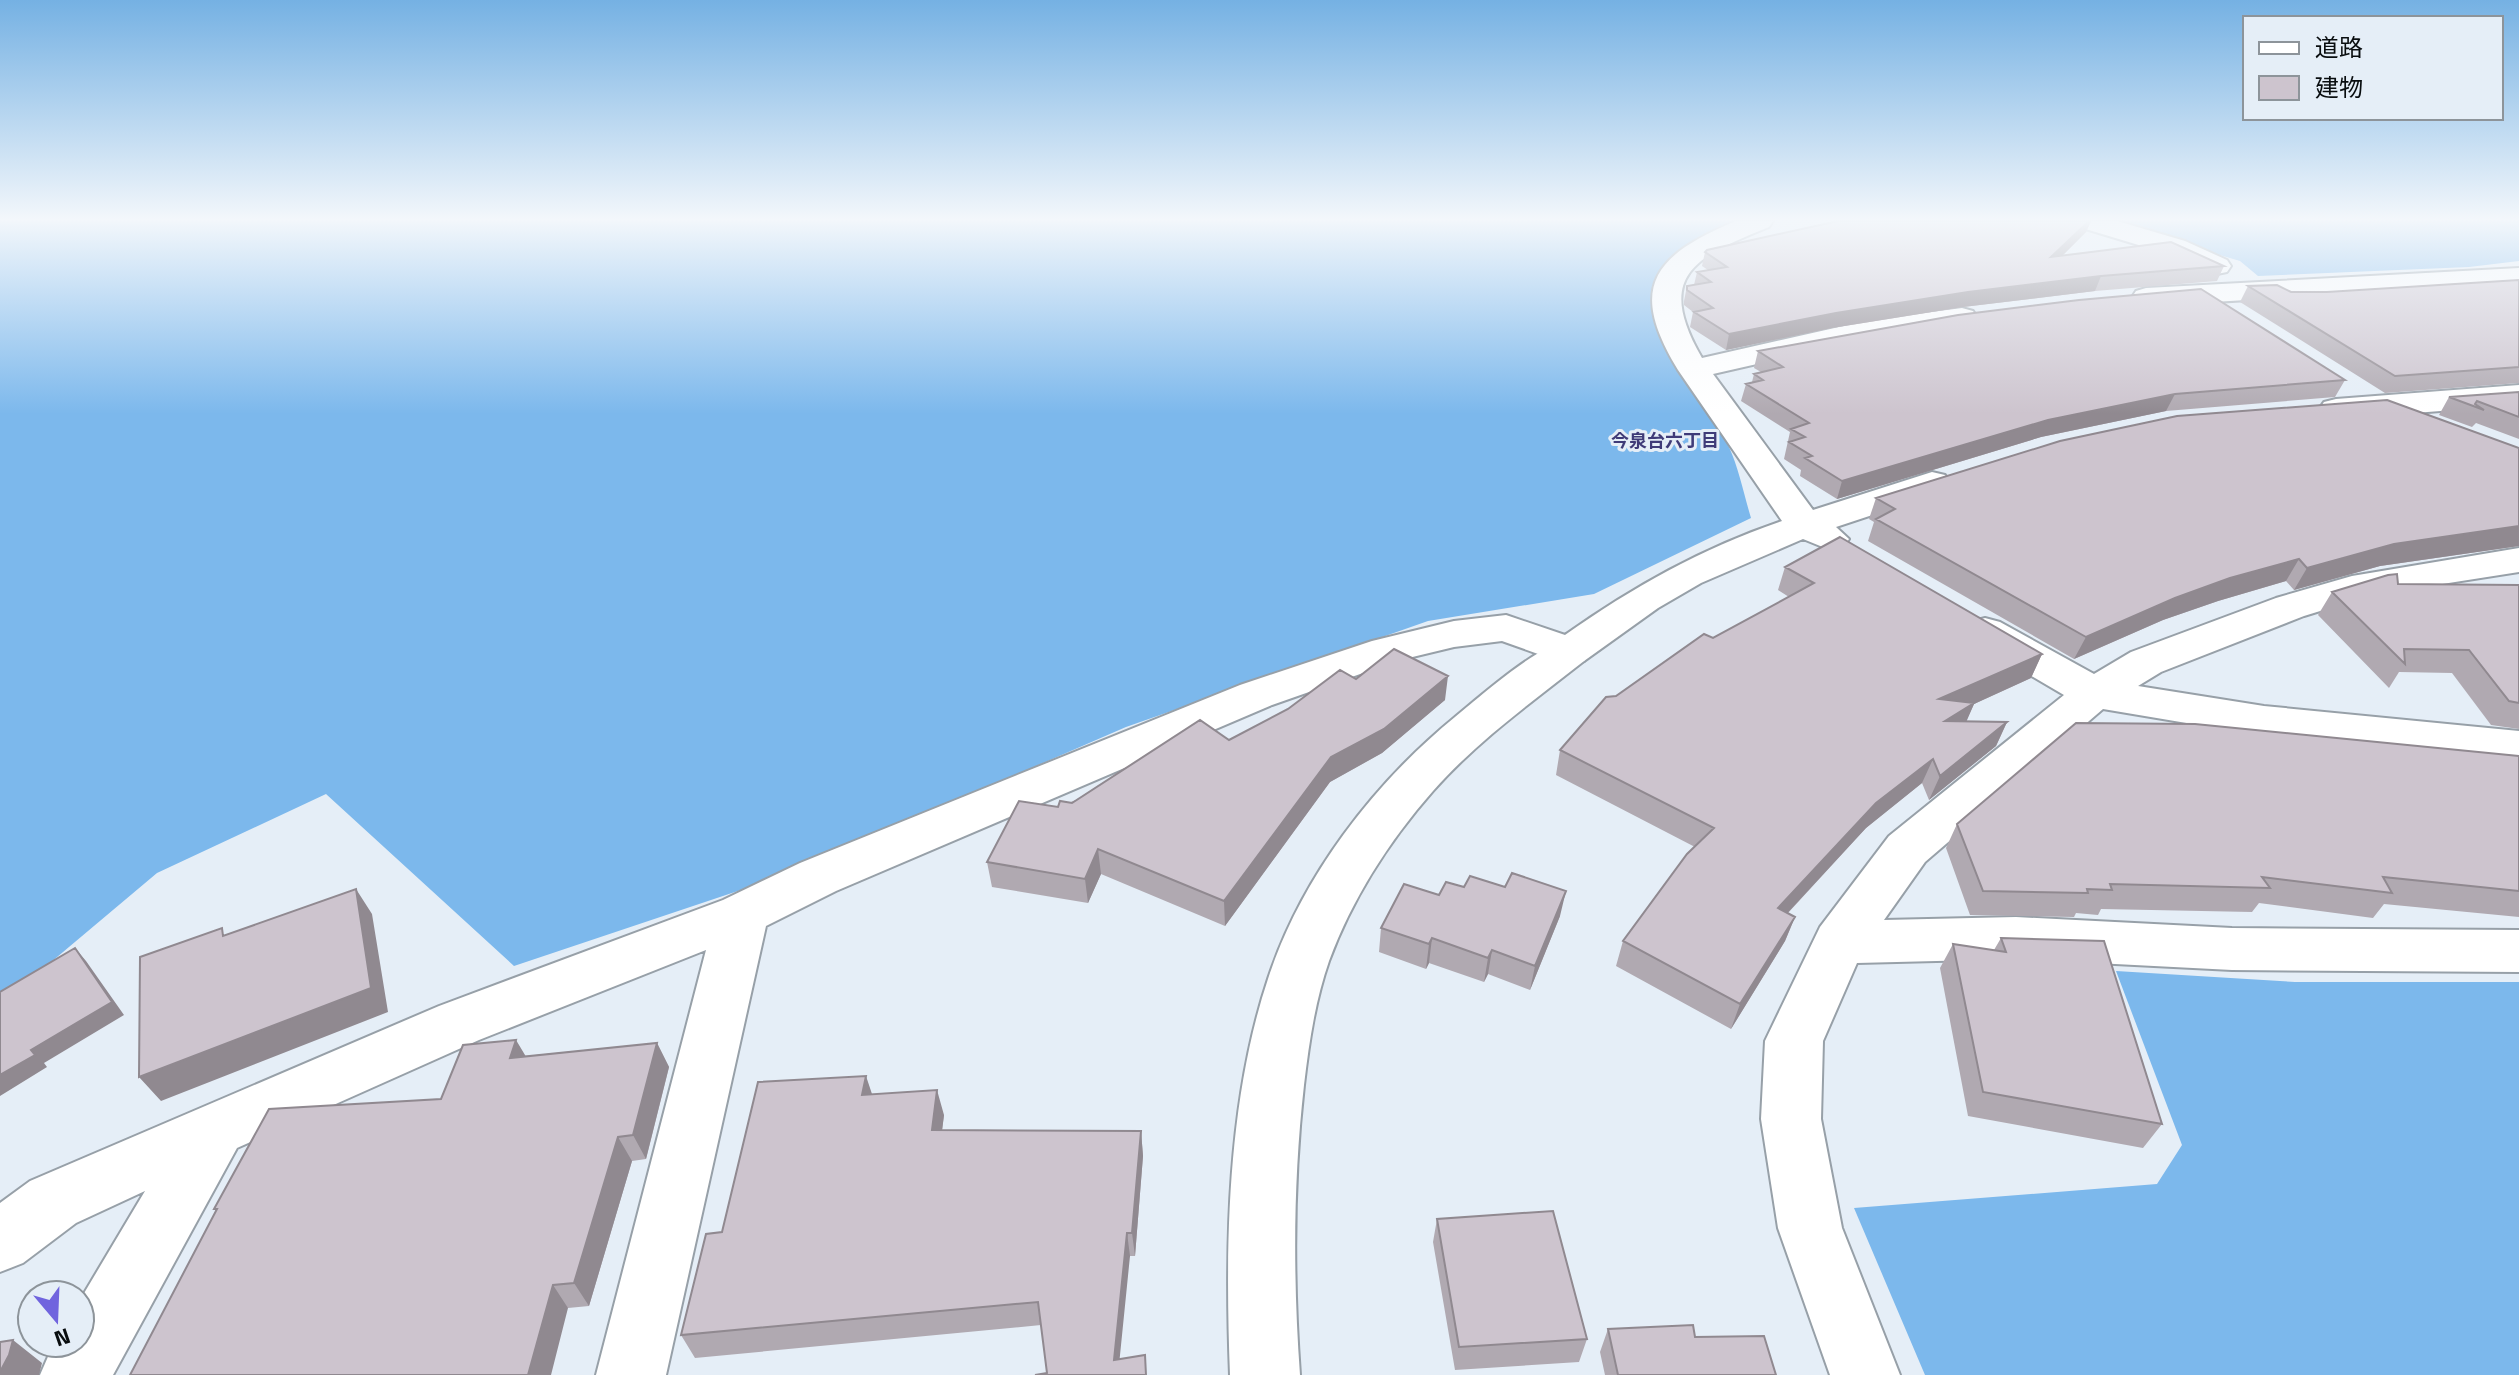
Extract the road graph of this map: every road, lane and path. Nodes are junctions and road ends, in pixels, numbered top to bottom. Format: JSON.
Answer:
{"nodes":[{"id":1,"x":1669,"y":285,"type":"edge"},
{"id":2,"x":2258,"y":285,"type":"edge"},
{"id":3,"x":2341,"y":285,"type":"edge"},
{"id":4,"x":2266,"y":289,"type":"junction"},
{"id":5,"x":2199,"y":293,"type":"junction"},
{"id":6,"x":2125,"y":299,"type":"edge"},
{"id":7,"x":1991,"y":313,"type":"edge"},
{"id":8,"x":2249,"y":324,"type":"edge"},
{"id":9,"x":1695,"y":369,"type":"junction"},
{"id":10,"x":2338,"y":381,"type":"edge"},
{"id":11,"x":2519,"y":395,"type":"edge"},
{"id":12,"x":2377,"y":406,"type":"junction"},
{"id":13,"x":2303,"y":411,"type":"edge"},
{"id":14,"x":2448,"y":433,"type":"edge"},
{"id":15,"x":1961,"y":475,"type":"edge"},
{"id":16,"x":1806,"y":524,"type":"junction"},
{"id":17,"x":1858,"y":555,"type":"edge"},
{"id":18,"x":2519,"y":560,"type":"edge"},
{"id":19,"x":1958,"y":614,"type":"edge"},
{"id":20,"x":1569,"y":652,"type":"junction"},
{"id":21,"x":2094,"y":693,"type":"junction"},
{"id":22,"x":2519,"y":747,"type":"edge"},
{"id":23,"x":742,"y":914,"type":"junction"},
{"id":24,"x":1839,"y":942,"type":"junction"},
{"id":25,"x":2519,"y":951,"type":"edge"},
{"id":26,"x":215,"y":1129,"type":"junction"},
{"id":27,"x":0,"y":1241,"type":"edge"},
{"id":28,"x":75,"y":1375,"type":"edge"},
{"id":29,"x":631,"y":1375,"type":"edge"},
{"id":30,"x":1265,"y":1375,"type":"edge"},
{"id":31,"x":1865,"y":1375,"type":"edge"}],
"edges":[{"from":1,"to":9,"type":"street"},
{"from":2,"to":4,"type":"street"},
{"from":3,"to":4,"type":"street"},
{"from":4,"to":5,"type":"street"},
{"from":5,"to":6,"type":"street"},
{"from":5,"to":8,"type":"street"},
{"from":7,"to":9,"type":"street"},
{"from":9,"to":16,"type":"street"},
{"from":10,"to":12,"type":"street"},
{"from":11,"to":12,"type":"street"},
{"from":12,"to":13,"type":"street"},
{"from":12,"to":14,"type":"street"},
{"from":15,"to":16,"type":"street"},
{"from":16,"to":17,"type":"street"},
{"from":16,"to":20,"type":"street"},
{"from":18,"to":21,"type":"street"},
{"from":19,"to":21,"type":"street"},
{"from":20,"to":23,"type":"street"},
{"from":20,"to":30,"type":"street"},
{"from":21,"to":22,"type":"street"},
{"from":21,"to":24,"type":"street"},
{"from":23,"to":26,"type":"street"},
{"from":23,"to":29,"type":"street"},
{"from":24,"to":25,"type":"street"},
{"from":24,"to":31,"type":"street"},
{"from":26,"to":27,"type":"street"},
{"from":26,"to":28,"type":"street"}]}
